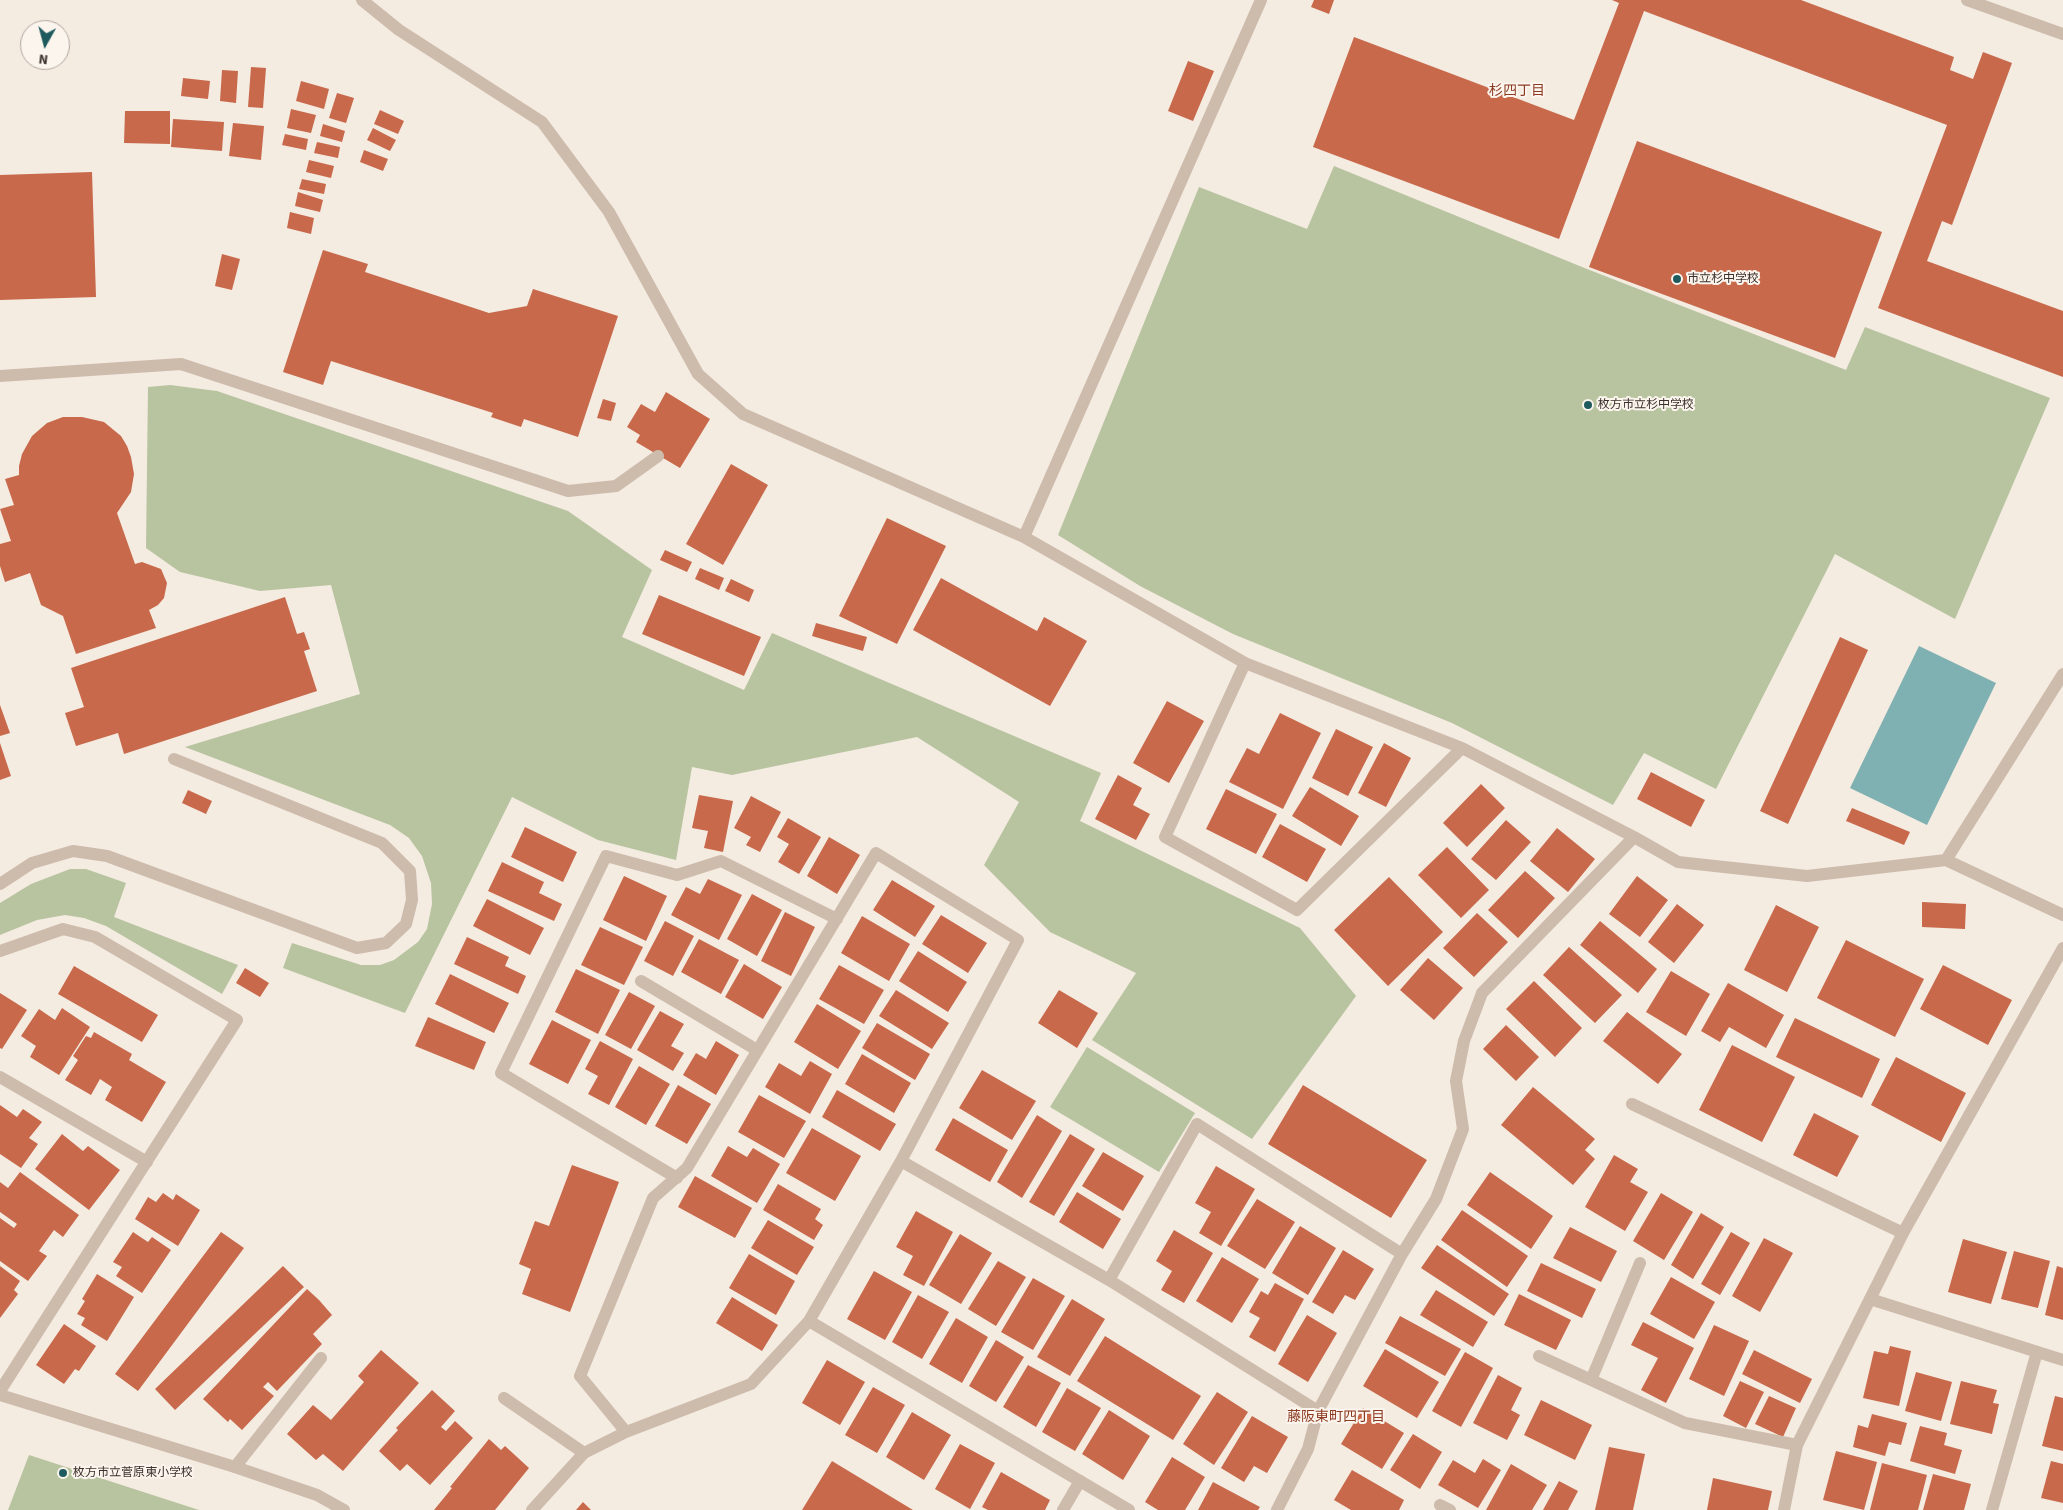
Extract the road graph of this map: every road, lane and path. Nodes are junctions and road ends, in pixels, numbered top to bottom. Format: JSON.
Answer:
{"nodes":[{"id":1,"x":362,"y":0,"type":"edge"},
{"id":2,"x":1261,"y":0,"type":"edge"},
{"id":3,"x":1967,"y":0,"type":"edge"},
{"id":4,"x":2063,"y":34,"type":"edge"},
{"id":5,"x":0,"y":376,"type":"edge"},
{"id":6,"x":658,"y":456,"type":"dead end"},
{"id":7,"x":1024,"y":537,"type":"junction"},
{"id":8,"x":1245,"y":663,"type":"junction"},
{"id":9,"x":2063,"y":674,"type":"edge"},
{"id":10,"x":1462,"y":748,"type":"junction"},
{"id":11,"x":174,"y":758,"type":"dead end"},
{"id":12,"x":1634,"y":837,"type":"junction"},
{"id":13,"x":1946,"y":860,"type":"junction"},
{"id":14,"x":0,"y":884,"type":"edge"},
{"id":15,"x":2063,"y":915,"type":"edge"},
{"id":16,"x":837,"y":919,"type":"junction"},
{"id":17,"x":2063,"y":948,"type":"edge"},
{"id":18,"x":0,"y":951,"type":"edge"},
{"id":19,"x":641,"y":981,"type":"dead end"},
{"id":20,"x":757,"y":1050,"type":"junction"},
{"id":21,"x":0,"y":1077,"type":"edge"},
{"id":22,"x":1632,"y":1104,"type":"dead end"},
{"id":23,"x":900,"y":1161,"type":"junction"},
{"id":24,"x":147,"y":1162,"type":"junction"},
{"id":25,"x":676,"y":1178,"type":"junction"},
{"id":26,"x":1903,"y":1233,"type":"junction"},
{"id":27,"x":1402,"y":1254,"type":"junction"},
{"id":28,"x":1640,"y":1263,"type":"dead end"},
{"id":29,"x":1109,"y":1280,"type":"junction"},
{"id":30,"x":1870,"y":1299,"type":"junction"},
{"id":31,"x":809,"y":1322,"type":"junction"},
{"id":32,"x":2037,"y":1352,"type":"junction"},
{"id":33,"x":1539,"y":1356,"type":"dead end"},
{"id":34,"x":321,"y":1358,"type":"dead end"},
{"id":35,"x":2063,"y":1360,"type":"edge"},
{"id":36,"x":1591,"y":1380,"type":"junction"},
{"id":37,"x":0,"y":1393,"type":"edge"},
{"id":38,"x":504,"y":1398,"type":"dead end"},
{"id":39,"x":1318,"y":1411,"type":"junction"},
{"id":40,"x":626,"y":1432,"type":"junction"},
{"id":41,"x":1797,"y":1446,"type":"junction"},
{"id":42,"x":584,"y":1453,"type":"junction"},
{"id":43,"x":235,"y":1467,"type":"junction"},
{"id":44,"x":1080,"y":1481,"type":"junction"},
{"id":45,"x":344,"y":1510,"type":"edge"},
{"id":46,"x":532,"y":1510,"type":"edge"},
{"id":47,"x":1063,"y":1510,"type":"edge"},
{"id":48,"x":1129,"y":1510,"type":"edge"},
{"id":49,"x":1277,"y":1510,"type":"edge"},
{"id":50,"x":1784,"y":1510,"type":"edge"},
{"id":51,"x":1992,"y":1510,"type":"edge"}],
"edges":[{"from":1,"to":7,"type":"street"},
{"from":2,"to":7,"type":"street"},
{"from":3,"to":4,"type":"street"},
{"from":5,"to":6,"type":"street"},
{"from":7,"to":8,"type":"street"},
{"from":8,"to":10,"type":"street"},
{"from":8,"to":10,"type":"street"},
{"from":9,"to":13,"type":"street"},
{"from":10,"to":12,"type":"street"},
{"from":11,"to":14,"type":"street"},
{"from":12,"to":13,"type":"street"},
{"from":12,"to":27,"type":"street"},
{"from":13,"to":15,"type":"street"},
{"from":16,"to":20,"type":"street"},
{"from":16,"to":23,"type":"street"},
{"from":16,"to":25,"type":"street"},
{"from":17,"to":26,"type":"street"},
{"from":18,"to":24,"type":"street"},
{"from":19,"to":20,"type":"street"},
{"from":20,"to":25,"type":"street"},
{"from":21,"to":24,"type":"street"},
{"from":22,"to":26,"type":"street"},
{"from":23,"to":29,"type":"street"},
{"from":23,"to":31,"type":"street"},
{"from":24,"to":37,"type":"street"},
{"from":25,"to":40,"type":"street"},
{"from":26,"to":30,"type":"street"},
{"from":27,"to":29,"type":"street"},
{"from":27,"to":39,"type":"street"},
{"from":28,"to":36,"type":"street"},
{"from":29,"to":39,"type":"street"},
{"from":30,"to":32,"type":"street"},
{"from":30,"to":41,"type":"street"},
{"from":31,"to":40,"type":"street"},
{"from":31,"to":44,"type":"street"},
{"from":32,"to":35,"type":"street"},
{"from":32,"to":51,"type":"street"},
{"from":33,"to":36,"type":"street"},
{"from":34,"to":43,"type":"street"},
{"from":36,"to":41,"type":"street"},
{"from":37,"to":43,"type":"street"},
{"from":38,"to":42,"type":"street"},
{"from":39,"to":49,"type":"street"},
{"from":40,"to":42,"type":"street"},
{"from":41,"to":50,"type":"street"},
{"from":42,"to":46,"type":"street"},
{"from":43,"to":45,"type":"street"},
{"from":44,"to":47,"type":"street"},
{"from":44,"to":48,"type":"street"}]}
